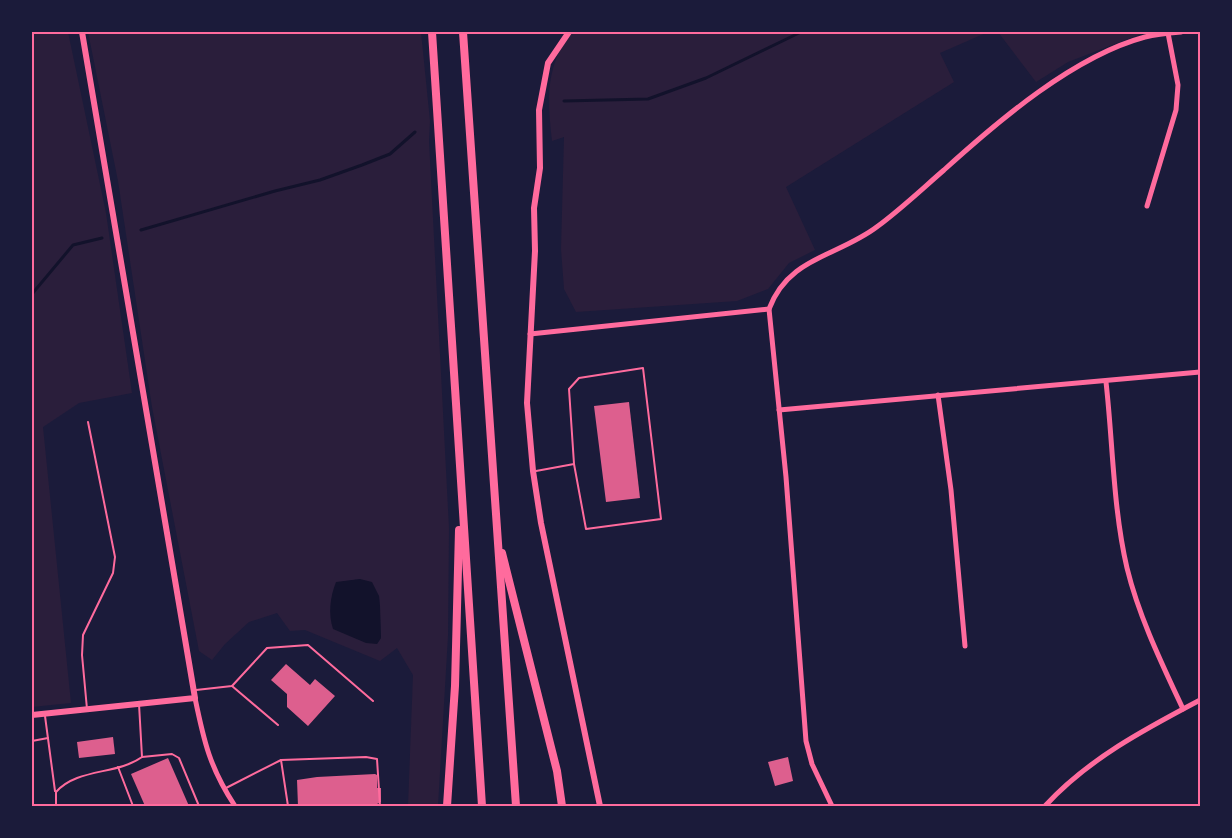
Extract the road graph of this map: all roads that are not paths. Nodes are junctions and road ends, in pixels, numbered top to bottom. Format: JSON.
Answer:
{"nodes":[{"id":1,"x":82,"y":32,"type":"edge"},
{"id":2,"x":432,"y":32,"type":"edge"},
{"id":3,"x":464,"y":32,"type":"edge"},
{"id":4,"x":568,"y":32,"type":"edge"},
{"id":5,"x":1181,"y":32,"type":"edge"},
{"id":6,"x":1168,"y":33,"type":"junction"},
{"id":7,"x":1147,"y":206,"type":"dead end"},
{"id":8,"x":769,"y":309,"type":"junction"},
{"id":9,"x":530,"y":334,"type":"junction"},
{"id":10,"x":1200,"y":372,"type":"edge"},
{"id":11,"x":1106,"y":382,"type":"junction"},
{"id":12,"x":938,"y":395,"type":"junction"},
{"id":13,"x":779,"y":410,"type":"junction"},
{"id":14,"x":88,"y":422,"type":"dead end"},
{"id":15,"x":574,"y":464,"type":"junction"},
{"id":16,"x":533,"y":471,"type":"junction"},
{"id":17,"x":460,"y":482,"type":"junction"},
{"id":18,"x":497,"y":536,"type":"junction"},
{"id":19,"x":965,"y":646,"type":"dead end"},
{"id":20,"x":232,"y":686,"type":"junction"},
{"id":21,"x":193,"y":690,"type":"junction"},
{"id":22,"x":195,"y":699,"type":"junction"},
{"id":23,"x":1200,"y":700,"type":"edge"},
{"id":24,"x":373,"y":701,"type":"dead end"},
{"id":25,"x":139,"y":704,"type":"junction"},
{"id":26,"x":87,"y":709,"type":"junction"},
{"id":27,"x":1183,"y":709,"type":"junction"},
{"id":28,"x":45,"y":714,"type":"junction"},
{"id":29,"x":32,"y":715,"type":"edge"},
{"id":30,"x":278,"y":725,"type":"dead end"},
{"id":31,"x":48,"y":738,"type":"junction"},
{"id":32,"x":32,"y":741,"type":"edge"},
{"id":33,"x":142,"y":758,"type":"junction"},
{"id":34,"x":281,"y":760,"type":"junction"},
{"id":35,"x":118,"y":767,"type":"junction"},
{"id":36,"x":224,"y":789,"type":"junction"},
{"id":37,"x":56,"y":792,"type":"junction"},
{"id":38,"x":56,"y":807,"type":"edge"},
{"id":39,"x":133,"y":807,"type":"edge"},
{"id":40,"x":199,"y":807,"type":"edge"},
{"id":41,"x":235,"y":807,"type":"edge"},
{"id":42,"x":288,"y":807,"type":"edge"},
{"id":43,"x":380,"y":807,"type":"edge"},
{"id":44,"x":447,"y":807,"type":"edge"},
{"id":45,"x":482,"y":807,"type":"edge"},
{"id":46,"x":516,"y":807,"type":"edge"},
{"id":47,"x":562,"y":807,"type":"edge"},
{"id":48,"x":600,"y":807,"type":"edge"},
{"id":49,"x":832,"y":807,"type":"edge"},
{"id":50,"x":1045,"y":807,"type":"edge"}],
"edges":[{"from":1,"to":21,"type":"street"},
{"from":2,"to":17,"type":"highway"},
{"from":3,"to":18,"type":"highway"},
{"from":4,"to":9,"type":"street"},
{"from":5,"to":6,"type":"street"},
{"from":6,"to":7,"type":"street"},
{"from":6,"to":8,"type":"street"},
{"from":8,"to":9,"type":"street"},
{"from":8,"to":13,"type":"street"},
{"from":9,"to":16,"type":"street"},
{"from":10,"to":11,"type":"street"},
{"from":11,"to":12,"type":"street"},
{"from":11,"to":27,"type":"street"},
{"from":12,"to":13,"type":"street"},
{"from":12,"to":19,"type":"street"},
{"from":13,"to":49,"type":"street"},
{"from":14,"to":26,"type":"lane"},
{"from":15,"to":15,"type":"lane"},
{"from":15,"to":16,"type":"lane"},
{"from":16,"to":48,"type":"street"},
{"from":17,"to":44,"type":"highway"},
{"from":17,"to":45,"type":"highway"},
{"from":18,"to":46,"type":"highway"},
{"from":18,"to":47,"type":"highway"},
{"from":20,"to":21,"type":"lane"},
{"from":20,"to":24,"type":"lane"},
{"from":20,"to":30,"type":"lane"},
{"from":21,"to":22,"type":"street"},
{"from":22,"to":25,"type":"street"},
{"from":22,"to":36,"type":"street"},
{"from":23,"to":27,"type":"street"},
{"from":25,"to":26,"type":"street"},
{"from":25,"to":33,"type":"lane"},
{"from":26,"to":28,"type":"street"},
{"from":27,"to":50,"type":"street"},
{"from":28,"to":29,"type":"street"},
{"from":28,"to":31,"type":"lane"},
{"from":31,"to":32,"type":"lane"},
{"from":31,"to":37,"type":"lane"},
{"from":33,"to":35,"type":"lane"},
{"from":33,"to":40,"type":"lane"},
{"from":34,"to":36,"type":"lane"},
{"from":34,"to":42,"type":"lane"},
{"from":34,"to":43,"type":"lane"},
{"from":35,"to":37,"type":"lane"},
{"from":35,"to":39,"type":"lane"},
{"from":36,"to":41,"type":"street"},
{"from":37,"to":38,"type":"lane"}]}
